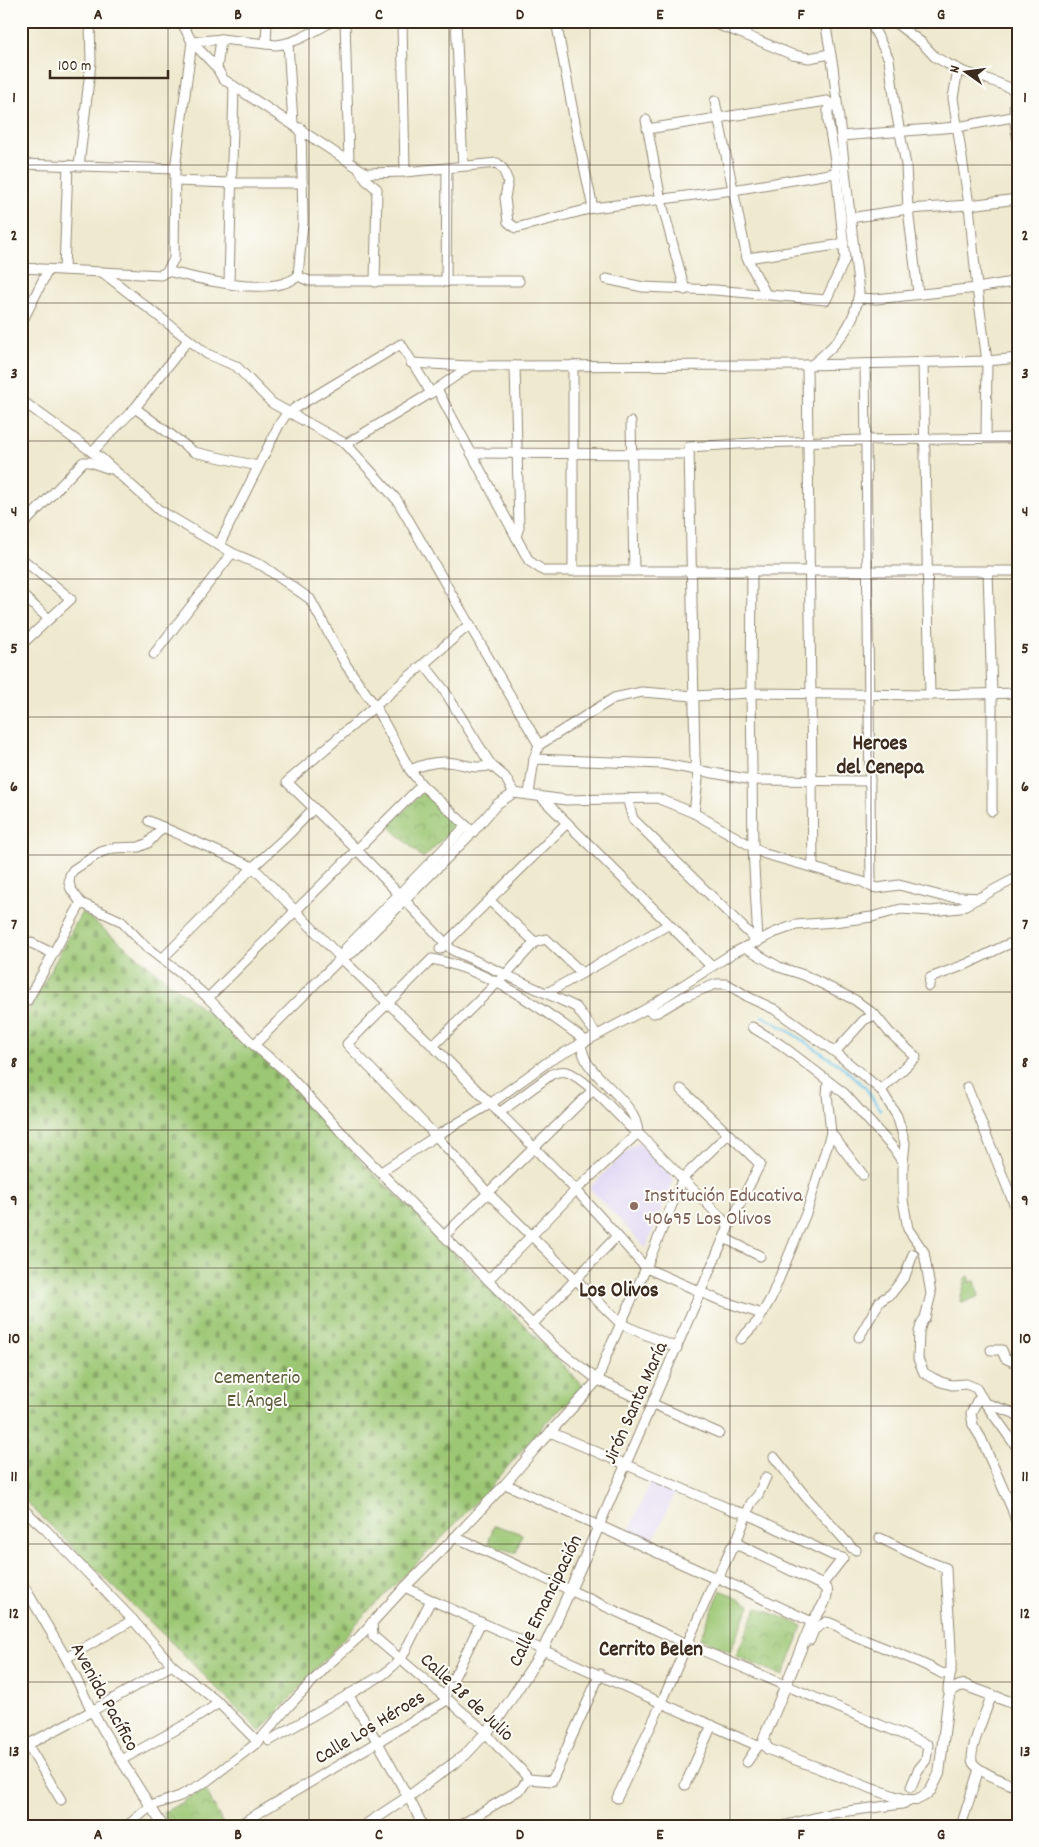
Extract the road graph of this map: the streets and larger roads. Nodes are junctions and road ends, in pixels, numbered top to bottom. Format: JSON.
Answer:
{"nodes":[{"id":1,"x":90,"y":21,"type":"edge"},
{"id":2,"x":181,"y":21,"type":"edge"},
{"id":3,"x":267,"y":21,"type":"edge"},
{"id":4,"x":333,"y":21,"type":"edge"},
{"id":5,"x":345,"y":21,"type":"edge"},
{"id":6,"x":402,"y":21,"type":"edge"},
{"id":7,"x":456,"y":21,"type":"edge"},
{"id":8,"x":556,"y":21,"type":"edge"},
{"id":9,"x":707,"y":21,"type":"edge"},
{"id":10,"x":742,"y":21,"type":"edge"},
{"id":11,"x":825,"y":21,"type":"edge"},
{"id":12,"x":870,"y":21,"type":"edge"},
{"id":13,"x":893,"y":21,"type":"edge"},
{"id":14,"x":738,"y":32,"type":"junction"},
{"id":15,"x":220,"y":39,"type":"junction"},
{"id":16,"x":192,"y":42,"type":"junction"},
{"id":17,"x":288,"y":43,"type":"junction"},
{"id":18,"x":266,"y":44,"type":"junction"},
{"id":19,"x":830,"y":54,"type":"junction"},
{"id":20,"x":217,"y":68,"type":"junction"},
{"id":21,"x":958,"y":69,"type":"junction"},
{"id":22,"x":234,"y":86,"type":"junction"},
{"id":23,"x":1016,"y":91,"type":"edge"},
{"id":24,"x":715,"y":101,"type":"dead end"},
{"id":25,"x":830,"y":104,"type":"junction"},
{"id":26,"x":838,"y":112,"type":"junction"},
{"id":27,"x":1016,"y":116,"type":"edge"},
{"id":28,"x":719,"y":119,"type":"junction"},
{"id":29,"x":297,"y":126,"type":"junction"},
{"id":30,"x":957,"y":127,"type":"junction"},
{"id":31,"x":900,"y":132,"type":"junction"},
{"id":32,"x":841,"y":136,"type":"junction"},
{"id":33,"x":1018,"y":141,"type":"edge"},
{"id":34,"x":839,"y":159,"type":"junction"},
{"id":35,"x":349,"y":162,"type":"junction"},
{"id":36,"x":21,"y":164,"type":"edge"},
{"id":37,"x":68,"y":165,"type":"junction"},
{"id":38,"x":79,"y":166,"type":"junction"},
{"id":39,"x":463,"y":166,"type":"junction"},
{"id":40,"x":447,"y":168,"type":"junction"},
{"id":41,"x":359,"y":169,"type":"junction"},
{"id":42,"x":175,"y":170,"type":"junction"},
{"id":43,"x":405,"y":172,"type":"junction"},
{"id":44,"x":835,"y":173,"type":"junction"},
{"id":45,"x":175,"y":181,"type":"junction"},
{"id":46,"x":302,"y":183,"type":"junction"},
{"id":47,"x":231,"y":184,"type":"junction"},
{"id":48,"x":733,"y":190,"type":"junction"},
{"id":49,"x":1018,"y":199,"type":"edge"},
{"id":50,"x":661,"y":200,"type":"junction"},
{"id":51,"x":969,"y":205,"type":"junction"},
{"id":52,"x":593,"y":208,"type":"junction"},
{"id":53,"x":908,"y":209,"type":"junction"},
{"id":54,"x":850,"y":218,"type":"junction"},
{"id":55,"x":844,"y":244,"type":"junction"},
{"id":56,"x":747,"y":258,"type":"junction"},
{"id":57,"x":845,"y":259,"type":"junction"},
{"id":58,"x":21,"y":268,"type":"edge"},
{"id":59,"x":48,"y":270,"type":"junction"},
{"id":60,"x":64,"y":270,"type":"junction"},
{"id":61,"x":167,"y":271,"type":"junction"},
{"id":62,"x":102,"y":272,"type":"junction"},
{"id":63,"x":858,"y":275,"type":"junction"},
{"id":64,"x":298,"y":276,"type":"junction"},
{"id":65,"x":606,"y":279,"type":"dead end"},
{"id":66,"x":1018,"y":281,"type":"edge"},
{"id":67,"x":375,"y":282,"type":"junction"},
{"id":68,"x":446,"y":282,"type":"junction"},
{"id":69,"x":519,"y":282,"type":"dead end"},
{"id":70,"x":229,"y":283,"type":"junction"},
{"id":71,"x":977,"y":288,"type":"junction"},
{"id":72,"x":685,"y":290,"type":"junction"},
{"id":73,"x":918,"y":293,"type":"junction"},
{"id":74,"x":766,"y":294,"type":"junction"},
{"id":75,"x":858,"y":298,"type":"junction"},
{"id":76,"x":21,"y":324,"type":"edge"},
{"id":77,"x":188,"y":340,"type":"junction"},
{"id":78,"x":1018,"y":358,"type":"edge"},
{"id":79,"x":987,"y":361,"type":"junction"},
{"id":80,"x":923,"y":362,"type":"junction"},
{"id":81,"x":411,"y":363,"type":"junction"},
{"id":82,"x":865,"y":364,"type":"junction"},
{"id":83,"x":573,"y":365,"type":"junction"},
{"id":84,"x":810,"y":365,"type":"junction"},
{"id":85,"x":470,"y":366,"type":"junction"},
{"id":86,"x":515,"y":366,"type":"junction"},
{"id":87,"x":434,"y":391,"type":"junction"},
{"id":88,"x":21,"y":400,"type":"edge"},
{"id":89,"x":135,"y":408,"type":"junction"},
{"id":90,"x":288,"y":413,"type":"junction"},
{"id":91,"x":631,"y":422,"type":"dead end"},
{"id":92,"x":986,"y":438,"type":"junction"},
{"id":93,"x":1018,"y":438,"type":"edge"},
{"id":94,"x":924,"y":439,"type":"junction"},
{"id":95,"x":866,"y":440,"type":"junction"},
{"id":96,"x":808,"y":443,"type":"junction"},
{"id":97,"x":346,"y":444,"type":"junction"},
{"id":98,"x":92,"y":452,"type":"junction"},
{"id":99,"x":471,"y":453,"type":"junction"},
{"id":100,"x":517,"y":453,"type":"junction"},
{"id":101,"x":573,"y":453,"type":"junction"},
{"id":102,"x":632,"y":454,"type":"junction"},
{"id":103,"x":689,"y":454,"type":"junction"},
{"id":104,"x":258,"y":466,"type":"junction"},
{"id":105,"x":115,"y":471,"type":"junction"},
{"id":106,"x":21,"y":527,"type":"edge"},
{"id":107,"x":516,"y":538,"type":"junction"},
{"id":108,"x":218,"y":546,"type":"junction"},
{"id":109,"x":232,"y":554,"type":"junction"},
{"id":110,"x":21,"y":558,"type":"edge"},
{"id":111,"x":573,"y":571,"type":"junction"},
{"id":112,"x":634,"y":571,"type":"junction"},
{"id":113,"x":692,"y":571,"type":"junction"},
{"id":114,"x":752,"y":571,"type":"junction"},
{"id":115,"x":988,"y":571,"type":"junction"},
{"id":116,"x":1018,"y":571,"type":"edge"},
{"id":117,"x":810,"y":572,"type":"junction"},
{"id":118,"x":867,"y":572,"type":"junction"},
{"id":119,"x":927,"y":572,"type":"junction"},
{"id":120,"x":21,"y":594,"type":"edge"},
{"id":121,"x":49,"y":619,"type":"junction"},
{"id":122,"x":470,"y":624,"type":"junction"},
{"id":123,"x":21,"y":645,"type":"edge"},
{"id":124,"x":154,"y":654,"type":"dead end"},
{"id":125,"x":424,"y":664,"type":"junction"},
{"id":126,"x":751,"y":693,"type":"junction"},
{"id":127,"x":1018,"y":693,"type":"edge"},
{"id":128,"x":992,"y":694,"type":"junction"},
{"id":129,"x":811,"y":695,"type":"junction"},
{"id":130,"x":869,"y":695,"type":"junction"},
{"id":131,"x":930,"y":695,"type":"junction"},
{"id":132,"x":694,"y":696,"type":"junction"},
{"id":133,"x":375,"y":706,"type":"junction"},
{"id":134,"x":539,"y":746,"type":"junction"},
{"id":135,"x":534,"y":760,"type":"junction"},
{"id":136,"x":491,"y":765,"type":"junction"},
{"id":137,"x":696,"y":769,"type":"junction"},
{"id":138,"x":410,"y":770,"type":"junction"},
{"id":139,"x":752,"y":780,"type":"junction"},
{"id":140,"x":812,"y":780,"type":"junction"},
{"id":141,"x":870,"y":780,"type":"junction"},
{"id":142,"x":422,"y":784,"type":"junction"},
{"id":143,"x":514,"y":793,"type":"junction"},
{"id":144,"x":529,"y":794,"type":"junction"},
{"id":145,"x":540,"y":796,"type":"junction"},
{"id":146,"x":627,"y":798,"type":"junction"},
{"id":147,"x":313,"y":809,"type":"junction"},
{"id":148,"x":992,"y":811,"type":"dead end"},
{"id":149,"x":694,"y":813,"type":"junction"},
{"id":150,"x":149,"y":821,"type":"dead end"},
{"id":151,"x":567,"y":823,"type":"junction"},
{"id":152,"x":163,"y":827,"type":"junction"},
{"id":153,"x":469,"y":829,"type":"junction"},
{"id":154,"x":753,"y":848,"type":"junction"},
{"id":155,"x":356,"y":850,"type":"junction"},
{"id":156,"x":253,"y":866,"type":"junction"},
{"id":157,"x":813,"y":867,"type":"junction"},
{"id":158,"x":871,"y":880,"type":"dead end"},
{"id":159,"x":1016,"y":881,"type":"edge"},
{"id":160,"x":400,"y":897,"type":"junction"},
{"id":161,"x":981,"y":898,"type":"junction"},
{"id":162,"x":490,"y":901,"type":"junction"},
{"id":163,"x":80,"y":903,"type":"junction"},
{"id":164,"x":295,"y":910,"type":"junction"},
{"id":165,"x":668,"y":925,"type":"junction"},
{"id":166,"x":21,"y":938,"type":"edge"},
{"id":167,"x":1018,"y":941,"type":"edge"},
{"id":168,"x":535,"y":942,"type":"junction"},
{"id":169,"x":758,"y":942,"type":"junction"},
{"id":170,"x":443,"y":946,"type":"junction"},
{"id":171,"x":745,"y":947,"type":"junction"},
{"id":172,"x":52,"y":953,"type":"junction"},
{"id":173,"x":341,"y":958,"type":"junction"},
{"id":174,"x":162,"y":959,"type":"junction"},
{"id":175,"x":711,"y":966,"type":"junction"},
{"id":176,"x":582,"y":973,"type":"junction"},
{"id":177,"x":507,"y":974,"type":"junction"},
{"id":178,"x":499,"y":982,"type":"junction"},
{"id":179,"x":929,"y":986,"type":"dead end"},
{"id":180,"x":547,"y":993,"type":"junction"},
{"id":181,"x":208,"y":998,"type":"junction"},
{"id":182,"x":21,"y":1004,"type":"edge"},
{"id":183,"x":387,"y":1004,"type":"junction"},
{"id":184,"x":646,"y":1009,"type":"junction"},
{"id":185,"x":875,"y":1016,"type":"junction"},
{"id":186,"x":752,"y":1027,"type":"dead end"},
{"id":187,"x":596,"y":1036,"type":"junction"},
{"id":188,"x":583,"y":1042,"type":"junction"},
{"id":189,"x":254,"y":1045,"type":"junction"},
{"id":190,"x":433,"y":1046,"type":"junction"},
{"id":191,"x":835,"y":1052,"type":"junction"},
{"id":192,"x":828,"y":1082,"type":"junction"},
{"id":193,"x":967,"y":1087,"type":"dead end"},
{"id":194,"x":681,"y":1089,"type":"dead end"},
{"id":195,"x":881,"y":1090,"type":"junction"},
{"id":196,"x":592,"y":1091,"type":"junction"},
{"id":197,"x":490,"y":1104,"type":"junction"},
{"id":198,"x":499,"y":1113,"type":"junction"},
{"id":199,"x":638,"y":1133,"type":"junction"},
{"id":200,"x":831,"y":1133,"type":"junction"},
{"id":201,"x":728,"y":1134,"type":"junction"},
{"id":202,"x":436,"y":1136,"type":"junction"},
{"id":203,"x":534,"y":1149,"type":"junction"},
{"id":204,"x":903,"y":1163,"type":"junction"},
{"id":205,"x":381,"y":1172,"type":"junction"},
{"id":206,"x":862,"y":1175,"type":"dead end"},
{"id":207,"x":683,"y":1178,"type":"junction"},
{"id":208,"x":576,"y":1190,"type":"junction"},
{"id":209,"x":488,"y":1193,"type":"junction"},
{"id":210,"x":1018,"y":1214,"type":"edge"},
{"id":211,"x":729,"y":1226,"type":"junction"},
{"id":212,"x":444,"y":1236,"type":"junction"},
{"id":213,"x":531,"y":1237,"type":"junction"},
{"id":214,"x":616,"y":1237,"type":"junction"},
{"id":215,"x":724,"y":1238,"type":"junction"},
{"id":216,"x":914,"y":1254,"type":"dead end"},
{"id":217,"x":760,"y":1256,"type":"dead end"},
{"id":218,"x":646,"y":1268,"type":"junction"},
{"id":219,"x":489,"y":1279,"type":"junction"},
{"id":220,"x":574,"y":1280,"type":"junction"},
{"id":221,"x":700,"y":1292,"type":"junction"},
{"id":222,"x":762,"y":1314,"type":"junction"},
{"id":223,"x":621,"y":1324,"type":"junction"},
{"id":224,"x":532,"y":1325,"type":"junction"},
{"id":225,"x":859,"y":1337,"type":"dead end"},
{"id":226,"x":741,"y":1339,"type":"dead end"},
{"id":227,"x":677,"y":1348,"type":"junction"},
{"id":228,"x":991,"y":1350,"type":"dead end"},
{"id":229,"x":1018,"y":1353,"type":"edge"},
{"id":230,"x":598,"y":1380,"type":"junction"},
{"id":231,"x":633,"y":1396,"type":"dead end"},
{"id":232,"x":981,"y":1401,"type":"junction"},
{"id":233,"x":653,"y":1404,"type":"junction"},
{"id":234,"x":1018,"y":1417,"type":"edge"},
{"id":235,"x":550,"y":1432,"type":"junction"},
{"id":236,"x":719,"y":1433,"type":"dead end"},
{"id":237,"x":1018,"y":1449,"type":"edge"},
{"id":238,"x":774,"y":1457,"type":"dead end"},
{"id":239,"x":626,"y":1465,"type":"junction"},
{"id":240,"x":766,"y":1477,"type":"dead end"},
{"id":241,"x":505,"y":1484,"type":"junction"},
{"id":242,"x":21,"y":1507,"type":"edge"},
{"id":243,"x":747,"y":1514,"type":"junction"},
{"id":244,"x":599,"y":1526,"type":"junction"},
{"id":245,"x":1018,"y":1526,"type":"edge"},
{"id":246,"x":456,"y":1537,"type":"junction"},
{"id":247,"x":880,"y":1538,"type":"dead end"},
{"id":248,"x":735,"y":1545,"type":"junction"},
{"id":249,"x":856,"y":1550,"type":"dead end"},
{"id":250,"x":716,"y":1577,"type":"junction"},
{"id":251,"x":21,"y":1581,"type":"edge"},
{"id":252,"x":822,"y":1585,"type":"junction"},
{"id":253,"x":405,"y":1587,"type":"junction"},
{"id":254,"x":571,"y":1590,"type":"junction"},
{"id":255,"x":431,"y":1600,"type":"junction"},
{"id":256,"x":133,"y":1620,"type":"junction"},
{"id":257,"x":372,"y":1622,"type":"junction"},
{"id":258,"x":481,"y":1622,"type":"junction"},
{"id":259,"x":812,"y":1622,"type":"junction"},
{"id":260,"x":805,"y":1640,"type":"junction"},
{"id":261,"x":687,"y":1644,"type":"junction"},
{"id":262,"x":543,"y":1650,"type":"junction"},
{"id":263,"x":66,"y":1658,"type":"junction"},
{"id":264,"x":401,"y":1659,"type":"junction"},
{"id":265,"x":172,"y":1665,"type":"junction"},
{"id":266,"x":951,"y":1672,"type":"junction"},
{"id":267,"x":600,"y":1674,"type":"junction"},
{"id":268,"x":786,"y":1686,"type":"junction"},
{"id":269,"x":348,"y":1694,"type":"junction"},
{"id":270,"x":950,"y":1694,"type":"junction"},
{"id":271,"x":992,"y":1695,"type":"junction"},
{"id":272,"x":445,"y":1696,"type":"junction"},
{"id":273,"x":662,"y":1702,"type":"junction"},
{"id":274,"x":218,"y":1703,"type":"junction"},
{"id":275,"x":1018,"y":1705,"type":"edge"},
{"id":276,"x":92,"y":1711,"type":"junction"},
{"id":277,"x":712,"y":1725,"type":"junction"},
{"id":278,"x":486,"y":1732,"type":"junction"},
{"id":279,"x":21,"y":1734,"type":"edge"},
{"id":280,"x":269,"y":1741,"type":"dead end"},
{"id":281,"x":377,"y":1741,"type":"junction"},
{"id":282,"x":258,"y":1742,"type":"junction"},
{"id":283,"x":761,"y":1745,"type":"junction"},
{"id":284,"x":25,"y":1746,"type":"edge"},
{"id":285,"x":121,"y":1760,"type":"junction"},
{"id":286,"x":746,"y":1762,"type":"dead end"},
{"id":287,"x":979,"y":1769,"type":"junction"},
{"id":288,"x":528,"y":1779,"type":"junction"},
{"id":289,"x":685,"y":1785,"type":"dead end"},
{"id":290,"x":911,"y":1787,"type":"dead end"},
{"id":291,"x":1018,"y":1788,"type":"edge"},
{"id":292,"x":616,"y":1798,"type":"dead end"},
{"id":293,"x":61,"y":1800,"type":"dead end"},
{"id":294,"x":410,"y":1800,"type":"junction"},
{"id":295,"x":907,"y":1800,"type":"junction"},
{"id":296,"x":151,"y":1806,"type":"junction"},
{"id":297,"x":127,"y":1826,"type":"edge"},
{"id":298,"x":163,"y":1826,"type":"edge"},
{"id":299,"x":237,"y":1826,"type":"edge"},
{"id":300,"x":364,"y":1826,"type":"edge"},
{"id":301,"x":423,"y":1826,"type":"edge"},
{"id":302,"x":459,"y":1826,"type":"edge"},
{"id":303,"x":783,"y":1826,"type":"edge"},
{"id":304,"x":960,"y":1826,"type":"edge"}],
"edges":[{"from":1,"to":38,"type":"street"},
{"from":2,"to":16,"type":"street"},
{"from":3,"to":18,"type":"street"},
{"from":4,"to":17,"type":"street"},
{"from":5,"to":35,"type":"street"},
{"from":6,"to":43,"type":"street"},
{"from":7,"to":39,"type":"street"},
{"from":8,"to":52,"type":"street"},
{"from":9,"to":14,"type":"street"},
{"from":10,"to":14,"type":"street"},
{"from":11,"to":19,"type":"street"},
{"from":12,"to":31,"type":"street"},
{"from":13,"to":21,"type":"street"},
{"from":14,"to":19,"type":"street"},
{"from":15,"to":16,"type":"street"},
{"from":15,"to":18,"type":"street"},
{"from":15,"to":20,"type":"street"},
{"from":16,"to":20,"type":"street"},
{"from":16,"to":42,"type":"street"},
{"from":17,"to":18,"type":"street"},
{"from":17,"to":29,"type":"street"},
{"from":19,"to":26,"type":"street"},
{"from":20,"to":22,"type":"street"},
{"from":21,"to":23,"type":"street"},
{"from":21,"to":30,"type":"street"},
{"from":22,"to":29,"type":"street"},
{"from":22,"to":47,"type":"street"},
{"from":23,"to":27,"type":"street"},
{"from":24,"to":28,"type":"street"},
{"from":25,"to":26,"type":"street"},
{"from":25,"to":28,"type":"street"},
{"from":25,"to":34,"type":"street"},
{"from":26,"to":32,"type":"street"},
{"from":27,"to":30,"type":"street"},
{"from":27,"to":33,"type":"street"},
{"from":28,"to":48,"type":"street"},
{"from":28,"to":50,"type":"street"},
{"from":29,"to":35,"type":"street"},
{"from":29,"to":46,"type":"street"},
{"from":30,"to":31,"type":"street"},
{"from":30,"to":51,"type":"street"},
{"from":31,"to":32,"type":"street"},
{"from":31,"to":53,"type":"street"},
{"from":32,"to":34,"type":"street"},
{"from":34,"to":44,"type":"street"},
{"from":34,"to":54,"type":"street"},
{"from":35,"to":41,"type":"street"},
{"from":36,"to":37,"type":"street"},
{"from":37,"to":38,"type":"street"},
{"from":37,"to":60,"type":"street"},
{"from":38,"to":42,"type":"street"},
{"from":39,"to":40,"type":"street"},
{"from":39,"to":52,"type":"street"},
{"from":40,"to":43,"type":"street"},
{"from":40,"to":68,"type":"street"},
{"from":41,"to":43,"type":"street"},
{"from":41,"to":67,"type":"street"},
{"from":42,"to":45,"type":"street"},
{"from":44,"to":48,"type":"street"},
{"from":44,"to":55,"type":"street"},
{"from":45,"to":47,"type":"street"},
{"from":45,"to":61,"type":"street"},
{"from":46,"to":47,"type":"street"},
{"from":46,"to":64,"type":"street"},
{"from":47,"to":70,"type":"street"},
{"from":48,"to":50,"type":"street"},
{"from":48,"to":56,"type":"street"},
{"from":49,"to":51,"type":"street"},
{"from":50,"to":52,"type":"street"},
{"from":50,"to":72,"type":"street"},
{"from":51,"to":53,"type":"street"},
{"from":51,"to":71,"type":"street"},
{"from":53,"to":54,"type":"street"},
{"from":53,"to":73,"type":"street"},
{"from":54,"to":63,"type":"street"},
{"from":55,"to":56,"type":"street"},
{"from":55,"to":57,"type":"street"},
{"from":56,"to":74,"type":"street"},
{"from":57,"to":63,"type":"street"},
{"from":57,"to":74,"type":"street"},
{"from":58,"to":59,"type":"street"},
{"from":59,"to":60,"type":"street"},
{"from":59,"to":76,"type":"street"},
{"from":60,"to":62,"type":"street"},
{"from":61,"to":62,"type":"street"},
{"from":61,"to":70,"type":"street"},
{"from":62,"to":77,"type":"street"},
{"from":63,"to":75,"type":"street"},
{"from":64,"to":67,"type":"street"},
{"from":64,"to":70,"type":"street"},
{"from":65,"to":72,"type":"street"},
{"from":66,"to":71,"type":"street"},
{"from":67,"to":68,"type":"street"},
{"from":68,"to":69,"type":"street"},
{"from":71,"to":73,"type":"street"},
{"from":71,"to":79,"type":"street"},
{"from":72,"to":74,"type":"street"},
{"from":73,"to":75,"type":"street"},
{"from":75,"to":84,"type":"street"},
{"from":77,"to":89,"type":"street"},
{"from":77,"to":90,"type":"street"},
{"from":78,"to":79,"type":"street"},
{"from":79,"to":80,"type":"street"},
{"from":79,"to":92,"type":"street"},
{"from":80,"to":82,"type":"street"},
{"from":80,"to":94,"type":"street"},
{"from":81,"to":85,"type":"street"},
{"from":81,"to":87,"type":"street"},
{"from":81,"to":90,"type":"street"},
{"from":82,"to":84,"type":"street"},
{"from":82,"to":95,"type":"street"},
{"from":83,"to":84,"type":"street"},
{"from":83,"to":86,"type":"street"},
{"from":83,"to":101,"type":"street"},
{"from":84,"to":96,"type":"street"},
{"from":85,"to":86,"type":"street"},
{"from":85,"to":87,"type":"street"},
{"from":86,"to":100,"type":"street"},
{"from":87,"to":97,"type":"street"},
{"from":87,"to":99,"type":"street"},
{"from":88,"to":98,"type":"street"},
{"from":89,"to":98,"type":"street"},
{"from":89,"to":104,"type":"street"},
{"from":90,"to":97,"type":"street"},
{"from":90,"to":104,"type":"street"},
{"from":91,"to":102,"type":"street"},
{"from":92,"to":93,"type":"street"},
{"from":92,"to":94,"type":"street"},
{"from":94,"to":95,"type":"street"},
{"from":94,"to":119,"type":"street"},
{"from":95,"to":96,"type":"street"},
{"from":95,"to":118,"type":"street"},
{"from":96,"to":103,"type":"street"},
{"from":96,"to":117,"type":"street"},
{"from":97,"to":122,"type":"street"},
{"from":98,"to":105,"type":"street"},
{"from":99,"to":100,"type":"street"},
{"from":99,"to":107,"type":"street"},
{"from":100,"to":101,"type":"street"},
{"from":100,"to":107,"type":"street"},
{"from":101,"to":102,"type":"street"},
{"from":101,"to":111,"type":"street"},
{"from":102,"to":103,"type":"street"},
{"from":102,"to":112,"type":"street"},
{"from":103,"to":113,"type":"street"},
{"from":104,"to":108,"type":"street"},
{"from":105,"to":106,"type":"street"},
{"from":105,"to":108,"type":"street"},
{"from":107,"to":111,"type":"street"},
{"from":108,"to":109,"type":"street"},
{"from":109,"to":124,"type":"street"},
{"from":109,"to":133,"type":"street"},
{"from":110,"to":121,"type":"street"},
{"from":111,"to":112,"type":"street"},
{"from":112,"to":113,"type":"street"},
{"from":113,"to":114,"type":"street"},
{"from":113,"to":132,"type":"street"},
{"from":114,"to":117,"type":"street"},
{"from":114,"to":126,"type":"street"},
{"from":115,"to":116,"type":"street"},
{"from":115,"to":119,"type":"street"},
{"from":115,"to":128,"type":"street"},
{"from":117,"to":118,"type":"street"},
{"from":117,"to":129,"type":"street"},
{"from":118,"to":119,"type":"street"},
{"from":118,"to":130,"type":"street"},
{"from":119,"to":131,"type":"street"},
{"from":120,"to":121,"type":"street"},
{"from":121,"to":123,"type":"street"},
{"from":122,"to":125,"type":"street"},
{"from":122,"to":134,"type":"street"},
{"from":125,"to":133,"type":"street"},
{"from":125,"to":136,"type":"street"},
{"from":126,"to":129,"type":"street"},
{"from":126,"to":132,"type":"street"},
{"from":126,"to":139,"type":"street"},
{"from":127,"to":128,"type":"street"},
{"from":128,"to":131,"type":"street"},
{"from":128,"to":148,"type":"street"},
{"from":129,"to":130,"type":"street"},
{"from":129,"to":140,"type":"street"},
{"from":130,"to":131,"type":"street"},
{"from":130,"to":141,"type":"street"},
{"from":132,"to":134,"type":"street"},
{"from":132,"to":137,"type":"street"},
{"from":133,"to":138,"type":"street"},
{"from":133,"to":147,"type":"street"},
{"from":134,"to":135,"type":"street"},
{"from":135,"to":137,"type":"street"},
{"from":135,"to":144,"type":"street"},
{"from":136,"to":138,"type":"street"},
{"from":136,"to":143,"type":"street"},
{"from":137,"to":139,"type":"street"},
{"from":137,"to":149,"type":"street"},
{"from":138,"to":142,"type":"street"},
{"from":139,"to":140,"type":"street"},
{"from":139,"to":154,"type":"street"},
{"from":140,"to":141,"type":"street"},
{"from":140,"to":157,"type":"street"},
{"from":141,"to":158,"type":"street"},
{"from":142,"to":153,"type":"street"},
{"from":142,"to":155,"type":"street"},
{"from":143,"to":144,"type":"street"},
{"from":143,"to":153,"type":"street"},
{"from":144,"to":145,"type":"street"},
{"from":145,"to":146,"type":"street"},
{"from":145,"to":151,"type":"street"},
{"from":146,"to":149,"type":"street"},
{"from":146,"to":169,"type":"street"},
{"from":147,"to":155,"type":"street"},
{"from":147,"to":156,"type":"street"},
{"from":149,"to":154,"type":"street"},
{"from":150,"to":152,"type":"street"},
{"from":151,"to":162,"type":"street"},
{"from":151,"to":165,"type":"street"},
{"from":152,"to":156,"type":"street"},
{"from":152,"to":163,"type":"street"},
{"from":153,"to":160,"type":"street"},
{"from":154,"to":157,"type":"street"},
{"from":154,"to":169,"type":"street"},
{"from":155,"to":160,"type":"street"},
{"from":155,"to":164,"type":"street"},
{"from":156,"to":164,"type":"street"},
{"from":156,"to":174,"type":"street"},
{"from":157,"to":161,"type":"street"},
{"from":159,"to":161,"type":"street"},
{"from":160,"to":170,"type":"street"},
{"from":160,"to":173,"type":"street"},
{"from":160,"to":173,"type":"street"},
{"from":161,"to":169,"type":"street"},
{"from":162,"to":168,"type":"street"},
{"from":162,"to":170,"type":"street"},
{"from":163,"to":172,"type":"street"},
{"from":163,"to":174,"type":"street"},
{"from":164,"to":173,"type":"street"},
{"from":164,"to":181,"type":"street"},
{"from":165,"to":175,"type":"street"},
{"from":165,"to":176,"type":"street"},
{"from":166,"to":172,"type":"street"},
{"from":167,"to":179,"type":"street"},
{"from":168,"to":176,"type":"street"},
{"from":168,"to":177,"type":"street"},
{"from":169,"to":171,"type":"street"},
{"from":170,"to":177,"type":"street"},
{"from":171,"to":175,"type":"street"},
{"from":171,"to":185,"type":"street"},
{"from":172,"to":182,"type":"street"},
{"from":173,"to":183,"type":"street"},
{"from":173,"to":189,"type":"street"},
{"from":174,"to":181,"type":"street"},
{"from":175,"to":184,"type":"street"},
{"from":176,"to":180,"type":"street"},
{"from":177,"to":178,"type":"street"},
{"from":177,"to":180,"type":"street"},
{"from":178,"to":183,"type":"street"},
{"from":178,"to":188,"type":"street"},
{"from":178,"to":190,"type":"street"},
{"from":180,"to":187,"type":"street"},
{"from":181,"to":189,"type":"street"},
{"from":183,"to":190,"type":"street"},
{"from":183,"to":202,"type":"street"},
{"from":184,"to":187,"type":"street"},
{"from":184,"to":191,"type":"street"},
{"from":185,"to":191,"type":"street"},
{"from":185,"to":195,"type":"street"},
{"from":186,"to":192,"type":"street"},
{"from":187,"to":188,"type":"street"},
{"from":188,"to":197,"type":"street"},
{"from":188,"to":199,"type":"street"},
{"from":189,"to":205,"type":"street"},
{"from":190,"to":197,"type":"street"},
{"from":191,"to":195,"type":"street"},
{"from":192,"to":200,"type":"street"},
{"from":192,"to":204,"type":"street"},
{"from":193,"to":210,"type":"street"},
{"from":194,"to":201,"type":"street"},
{"from":195,"to":204,"type":"street"},
{"from":196,"to":198,"type":"street"},
{"from":196,"to":199,"type":"street"},
{"from":196,"to":203,"type":"street"},
{"from":197,"to":198,"type":"street"},
{"from":197,"to":202,"type":"street"},
{"from":198,"to":203,"type":"street"},
{"from":199,"to":207,"type":"street"},
{"from":199,"to":208,"type":"street"},
{"from":200,"to":206,"type":"street"},
{"from":200,"to":222,"type":"street"},
{"from":201,"to":207,"type":"street"},
{"from":201,"to":211,"type":"street","name":"Jirón Santa María"},
{"from":202,"to":205,"type":"street"},
{"from":202,"to":209,"type":"street"},
{"from":203,"to":208,"type":"street"},
{"from":203,"to":209,"type":"street"},
{"from":204,"to":232,"type":"street"},
{"from":205,"to":212,"type":"street"},
{"from":207,"to":211,"type":"street"},
{"from":207,"to":218,"type":"street"},
{"from":208,"to":213,"type":"street"},
{"from":208,"to":214,"type":"street"},
{"from":209,"to":212,"type":"street"},
{"from":209,"to":213,"type":"street"},
{"from":211,"to":215,"type":"street","name":"Jirón Santa María"},
{"from":212,"to":219,"type":"street"},
{"from":213,"to":219,"type":"street"},
{"from":213,"to":220,"type":"street"},
{"from":214,"to":218,"type":"street"},
{"from":214,"to":220,"type":"street"},
{"from":215,"to":217,"type":"street"},
{"from":215,"to":221,"type":"street","name":"Jirón Santa María"},
{"from":216,"to":225,"type":"street"},
{"from":218,"to":221,"type":"street"},
{"from":218,"to":223,"type":"street"},
{"from":219,"to":224,"type":"street"},
{"from":220,"to":223,"type":"street"},
{"from":220,"to":224,"type":"street"},
{"from":221,"to":222,"type":"street"},
{"from":221,"to":227,"type":"street","name":"Jirón Santa María"},
{"from":222,"to":226,"type":"street"},
{"from":223,"to":227,"type":"street"},
{"from":223,"to":230,"type":"street"},
{"from":224,"to":230,"type":"street"},
{"from":227,"to":233,"type":"street","name":"Jirón Santa María"},
{"from":228,"to":229,"type":"street"},
{"from":230,"to":231,"type":"street"},
{"from":230,"to":235,"type":"street"},
{"from":232,"to":234,"type":"street"},
{"from":232,"to":237,"type":"street"},
{"from":232,"to":245,"type":"street"},
{"from":233,"to":236,"type":"street"},
{"from":233,"to":239,"type":"street","name":"Jirón Santa María"},
{"from":235,"to":239,"type":"street"},
{"from":235,"to":241,"type":"street"},
{"from":238,"to":249,"type":"street"},
{"from":239,"to":243,"type":"street"},
{"from":239,"to":244,"type":"street","name":"Jirón Santa María"},
{"from":240,"to":243,"type":"street"},
{"from":241,"to":244,"type":"street"},
{"from":241,"to":246,"type":"street"},
{"from":242,"to":256,"type":"street"},
{"from":243,"to":248,"type":"street"},
{"from":243,"to":252,"type":"street"},
{"from":244,"to":250,"type":"street"},
{"from":244,"to":254,"type":"street","name":"Calle Emancipación"},
{"from":246,"to":253,"type":"street"},
{"from":246,"to":254,"type":"street"},
{"from":247,"to":266,"type":"street"},
{"from":248,"to":250,"type":"street"},
{"from":248,"to":252,"type":"street"},
{"from":250,"to":259,"type":"street"},
{"from":250,"to":261,"type":"street"},
{"from":251,"to":263,"type":"street","name":"Avenida Pacífico"},
{"from":252,"to":259,"type":"street"},
{"from":253,"to":255,"type":"street"},
{"from":253,"to":257,"type":"street"},
{"from":254,"to":261,"type":"street"},
{"from":254,"to":262,"type":"street","name":"Calle Emancipación"},
{"from":255,"to":258,"type":"street"},
{"from":255,"to":264,"type":"street"},
{"from":256,"to":263,"type":"street"},
{"from":256,"to":265,"type":"street"},
{"from":257,"to":264,"type":"street","name":"Calle 28 de Julio"},
{"from":257,"to":282,"type":"street"},
{"from":258,"to":262,"type":"street"},
{"from":258,"to":272,"type":"street","name":"Calle Los Héroes"},
{"from":259,"to":260,"type":"street"},
{"from":260,"to":266,"type":"street"},
{"from":260,"to":268,"type":"street"},
{"from":261,"to":268,"type":"street"},
{"from":261,"to":273,"type":"street"},
{"from":262,"to":267,"type":"street"},
{"from":262,"to":278,"type":"street","name":"Calle Emancipación"},
{"from":263,"to":276,"type":"street","name":"Avenida Pacífico"},
{"from":264,"to":269,"type":"street"},
{"from":264,"to":272,"type":"street","name":"Calle 28 de Julio"},
{"from":265,"to":274,"type":"street"},
{"from":265,"to":276,"type":"street"},
{"from":266,"to":270,"type":"street"},
{"from":267,"to":273,"type":"street"},
{"from":267,"to":288,"type":"street"},
{"from":268,"to":283,"type":"street"},
{"from":268,"to":290,"type":"street"},
{"from":269,"to":280,"type":"street"},
{"from":269,"to":281,"type":"street"},
{"from":270,"to":271,"type":"street"},
{"from":270,"to":295,"type":"street"},
{"from":271,"to":275,"type":"street"},
{"from":271,"to":287,"type":"street"},
{"from":272,"to":278,"type":"street","name":"Calle 28 de Julio"},
{"from":272,"to":281,"type":"street","name":"Calle Los Héroes"},
{"from":273,"to":277,"type":"street"},
{"from":273,"to":292,"type":"street"},
{"from":274,"to":282,"type":"street"},
{"from":274,"to":285,"type":"street"},
{"from":276,"to":284,"type":"street"},
{"from":276,"to":285,"type":"street","name":"Avenida Pacífico"},
{"from":277,"to":283,"type":"street"},
{"from":277,"to":289,"type":"street"},
{"from":278,"to":288,"type":"street","name":"Calle 28 de Julio"},
{"from":278,"to":294,"type":"street","name":"Calle Emancipación"},
{"from":279,"to":284,"type":"street"},
{"from":281,"to":294,"type":"street"},
{"from":281,"to":299,"type":"street","name":"Calle Los Héroes"},
{"from":282,"to":296,"type":"street"},
{"from":283,"to":286,"type":"street"},
{"from":283,"to":295,"type":"street"},
{"from":284,"to":293,"type":"street"},
{"from":285,"to":296,"type":"street","name":"Avenida Pacífico"},
{"from":287,"to":291,"type":"street"},
{"from":287,"to":304,"type":"street"},
{"from":288,"to":302,"type":"street"},
{"from":294,"to":300,"type":"street","name":"Calle Emancipación"},
{"from":294,"to":301,"type":"street"},
{"from":295,"to":303,"type":"street"},
{"from":296,"to":297,"type":"street"},
{"from":296,"to":298,"type":"street","name":"Avenida Pacífico"}]}
